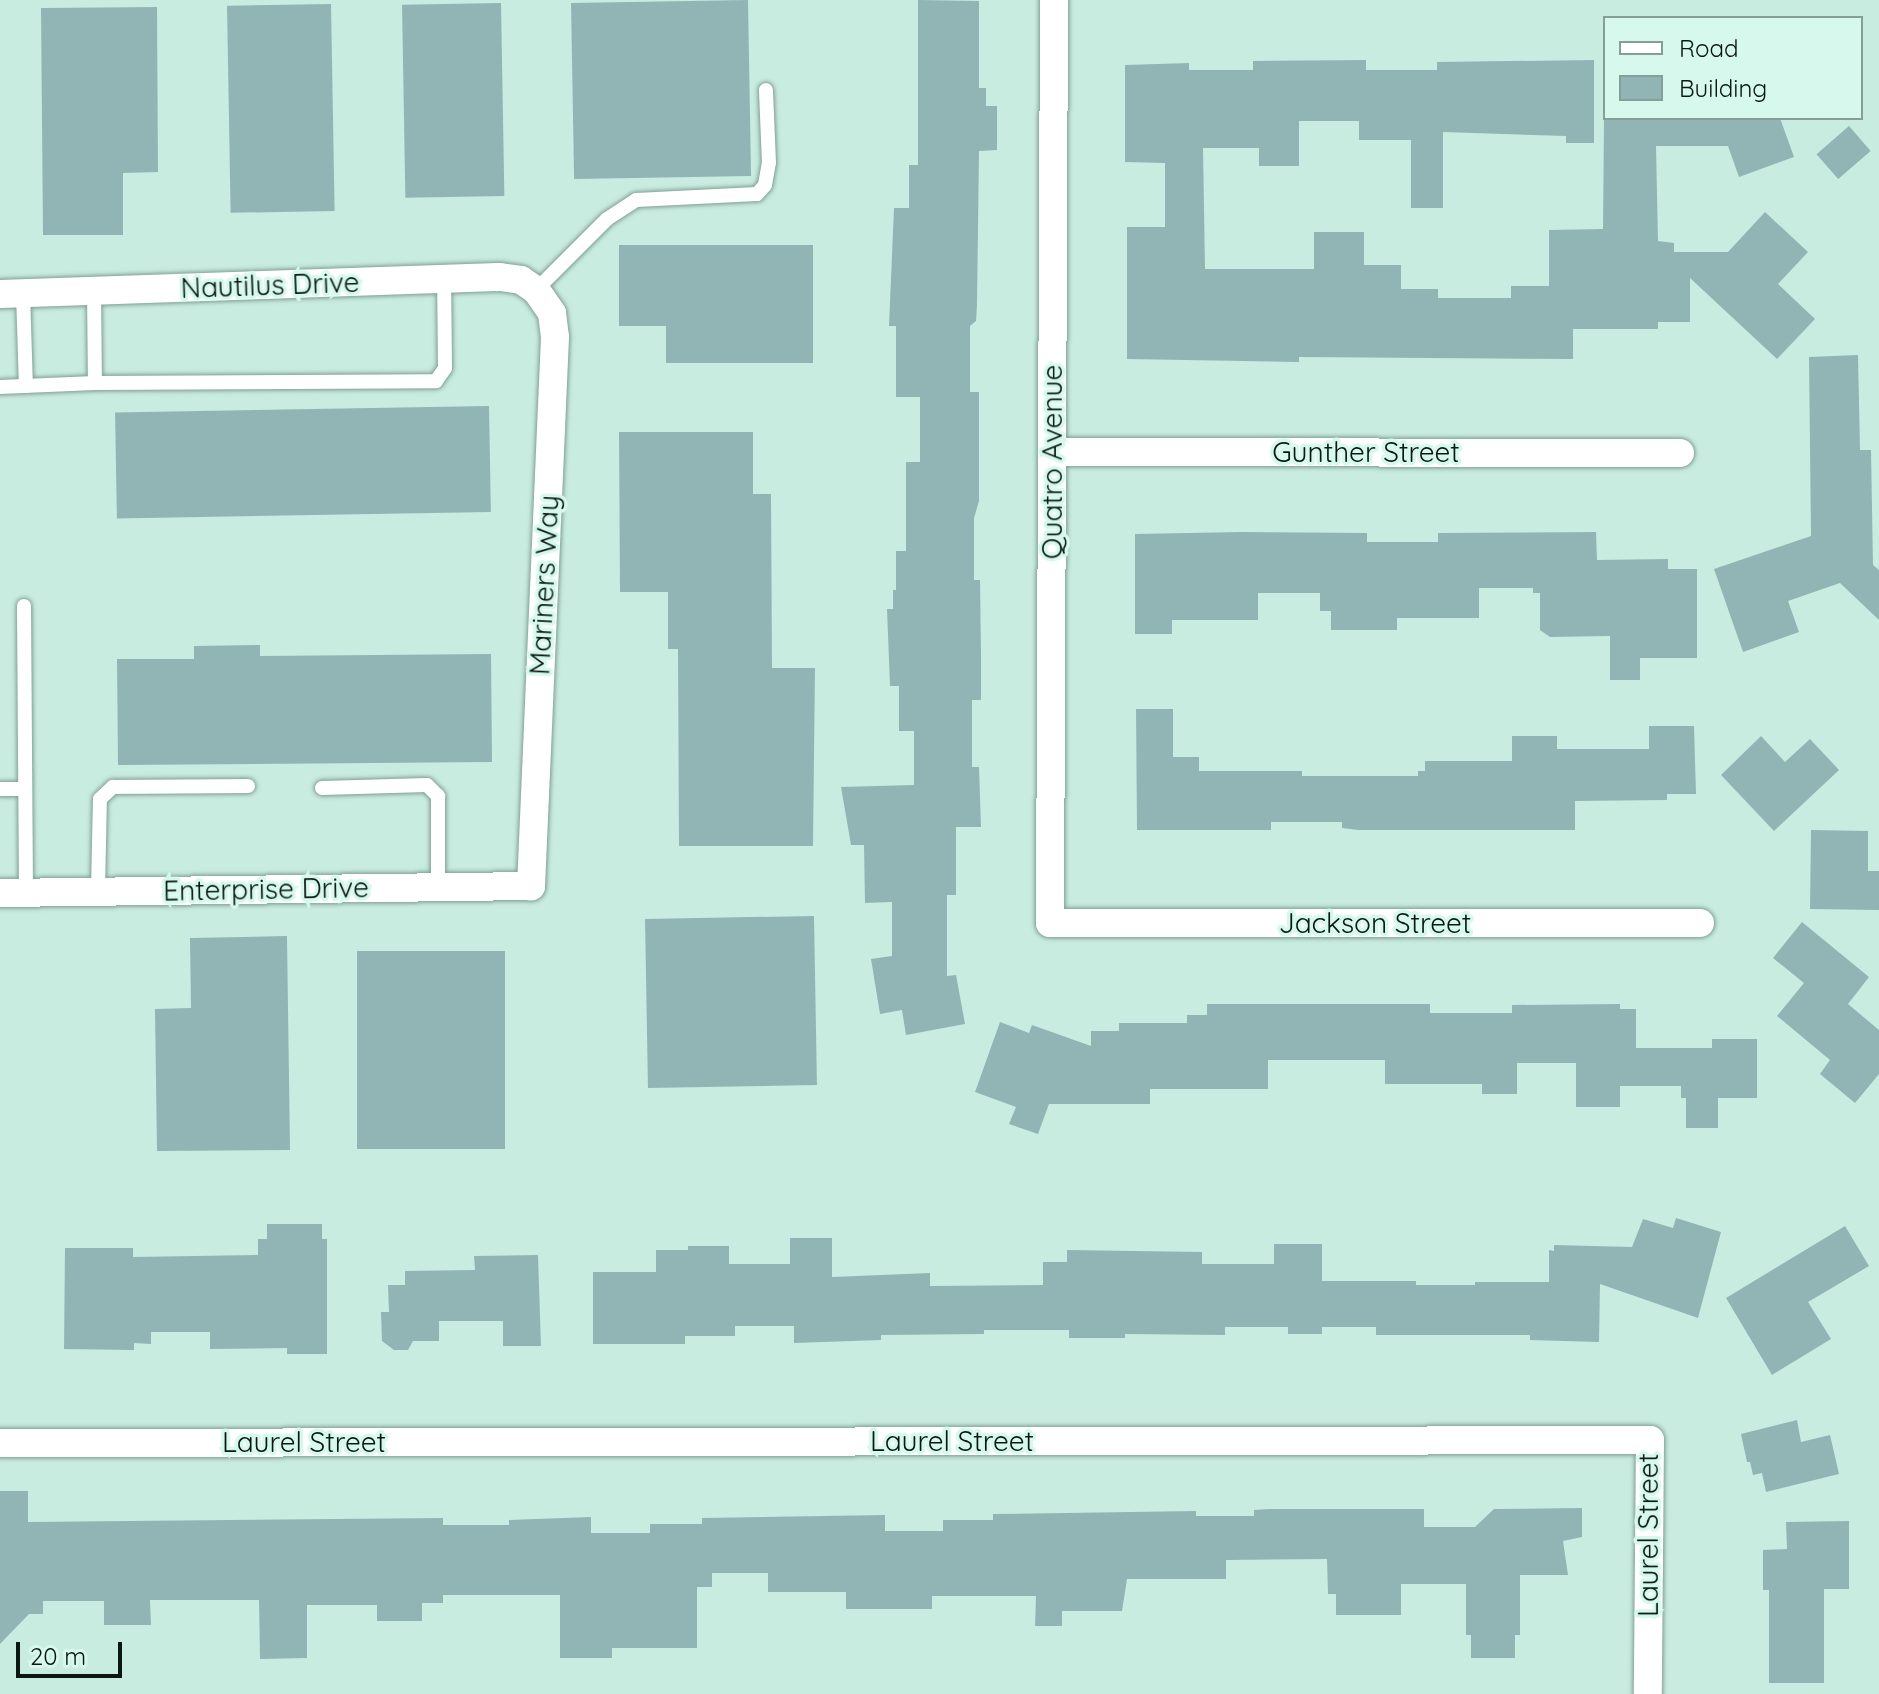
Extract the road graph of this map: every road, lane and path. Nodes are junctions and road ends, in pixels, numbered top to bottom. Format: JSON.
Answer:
{"nodes":[{"id":1,"x":1054,"y":0,"type":"edge"},
{"id":2,"x":766,"y":90,"type":"dead end"},
{"id":3,"x":444,"y":279,"type":"junction"},
{"id":4,"x":536,"y":290,"type":"junction"},
{"id":5,"x":94,"y":291,"type":"junction"},
{"id":6,"x":12,"y":294,"type":"edge"},
{"id":7,"x":95,"y":383,"type":"junction"},
{"id":8,"x":26,"y":386,"type":"junction"},
{"id":9,"x":0,"y":387,"type":"edge"},
{"id":10,"x":1052,"y":452,"type":"junction"},
{"id":11,"x":1680,"y":453,"type":"dead end"},
{"id":12,"x":24,"y":606,"type":"dead end"},
{"id":13,"x":248,"y":786,"type":"dead end"},
{"id":14,"x":322,"y":788,"type":"dead end"},
{"id":15,"x":0,"y":789,"type":"edge"},
{"id":16,"x":25,"y":789,"type":"junction"},
{"id":17,"x":531,"y":886,"type":"joint"},
{"id":18,"x":438,"y":887,"type":"junction"},
{"id":19,"x":98,"y":891,"type":"junction"},
{"id":20,"x":13,"y":893,"type":"edge"},
{"id":21,"x":1050,"y":923,"type":"joint"},
{"id":22,"x":1700,"y":923,"type":"dead end"},
{"id":23,"x":0,"y":1443,"type":"edge"},
{"id":24,"x":1648,"y":1694,"type":"edge"}],
"edges":[{"from":1,"to":10,"type":"street","name":"Quatro Avenue"},
{"from":2,"to":4,"type":"lane"},
{"from":3,"to":4,"type":"street","name":"Nautilus Drive"},
{"from":3,"to":5,"type":"street","name":"Nautilus Drive"},
{"from":3,"to":7,"type":"lane"},
{"from":4,"to":17,"type":"street","name":"Mariners Way"},
{"from":5,"to":6,"type":"street","name":"Nautilus Drive"},
{"from":5,"to":7,"type":"lane"},
{"from":6,"to":8,"type":"lane"},
{"from":7,"to":8,"type":"lane"},
{"from":8,"to":9,"type":"lane"},
{"from":10,"to":11,"type":"street","name":"Gunther Street"},
{"from":10,"to":21,"type":"street","name":"Quatro Avenue"},
{"from":12,"to":16,"type":"lane"},
{"from":13,"to":19,"type":"lane"},
{"from":14,"to":18,"type":"lane"},
{"from":15,"to":16,"type":"lane"},
{"from":16,"to":20,"type":"lane"},
{"from":17,"to":18,"type":"street","name":"Enterprise Drive"},
{"from":18,"to":19,"type":"street","name":"Enterprise Drive"},
{"from":19,"to":20,"type":"street","name":"Enterprise Drive"},
{"from":21,"to":22,"type":"street","name":"Jackson Street"},
{"from":23,"to":24,"type":"street","name":"Laurel Street"}]}
